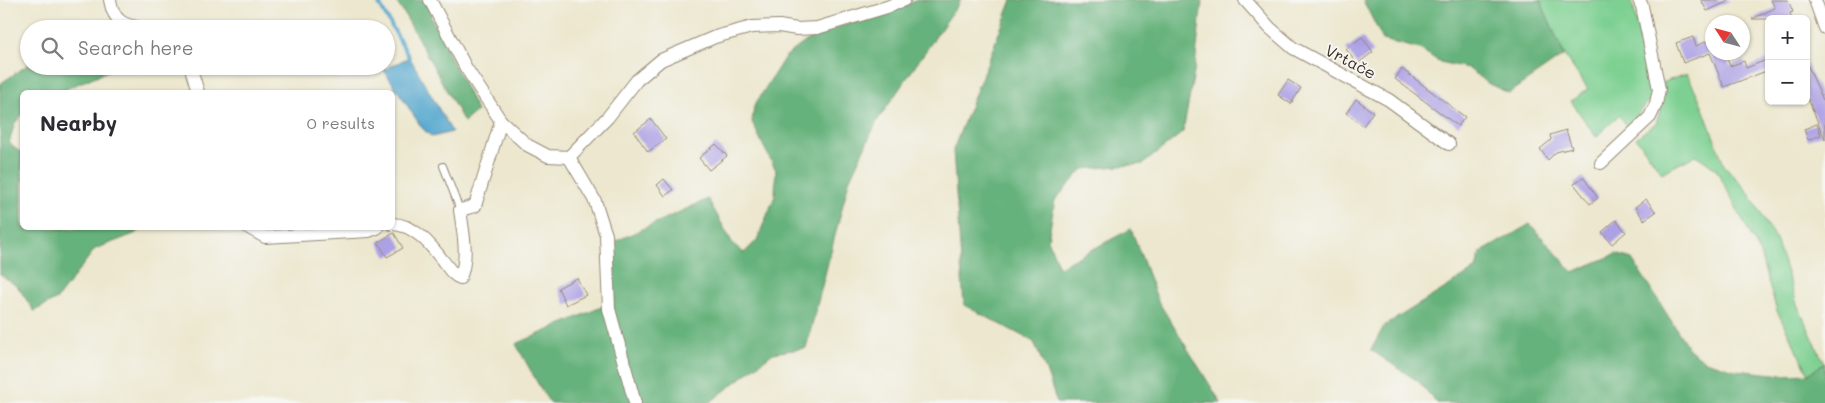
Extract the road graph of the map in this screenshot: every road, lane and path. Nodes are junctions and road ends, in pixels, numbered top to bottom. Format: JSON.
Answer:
{"nodes":[{"id":1,"x":110,"y":0,"type":"edge"},
{"id":2,"x":430,"y":0,"type":"edge"},
{"id":3,"x":904,"y":0,"type":"edge"},
{"id":4,"x":1245,"y":0,"type":"edge"},
{"id":5,"x":1639,"y":0,"type":"edge"},
{"id":6,"x":1818,"y":4,"type":"edge"},
{"id":7,"x":120,"y":20,"type":"edge"},
{"id":8,"x":1825,"y":28,"type":"edge"},
{"id":9,"x":193,"y":75,"type":"edge"},
{"id":10,"x":197,"y":90,"type":"edge"},
{"id":11,"x":501,"y":121,"type":"junction"},
{"id":12,"x":1449,"y":144,"type":"dead end"},
{"id":13,"x":570,"y":157,"type":"junction"},
{"id":14,"x":1601,"y":163,"type":"dead end"},
{"id":15,"x":443,"y":166,"type":"dead end"},
{"id":16,"x":460,"y":210,"type":"junction"},
{"id":17,"x":395,"y":224,"type":"edge"},
{"id":18,"x":253,"y":230,"type":"edge"},
{"id":19,"x":372,"y":230,"type":"edge"},
{"id":20,"x":635,"y":403,"type":"edge"}],
"edges":[{"from":1,"to":7,"type":"street"},
{"from":2,"to":11,"type":"street"},
{"from":3,"to":13,"type":"street"},
{"from":4,"to":12,"type":"street","name":"Vrtače"},
{"from":5,"to":14,"type":"street"},
{"from":6,"to":8,"type":"street"},
{"from":9,"to":10,"type":"street"},
{"from":11,"to":13,"type":"street"},
{"from":11,"to":16,"type":"street"},
{"from":13,"to":20,"type":"street"},
{"from":15,"to":16,"type":"lane"},
{"from":16,"to":17,"type":"street"},
{"from":18,"to":19,"type":"street"}]}
